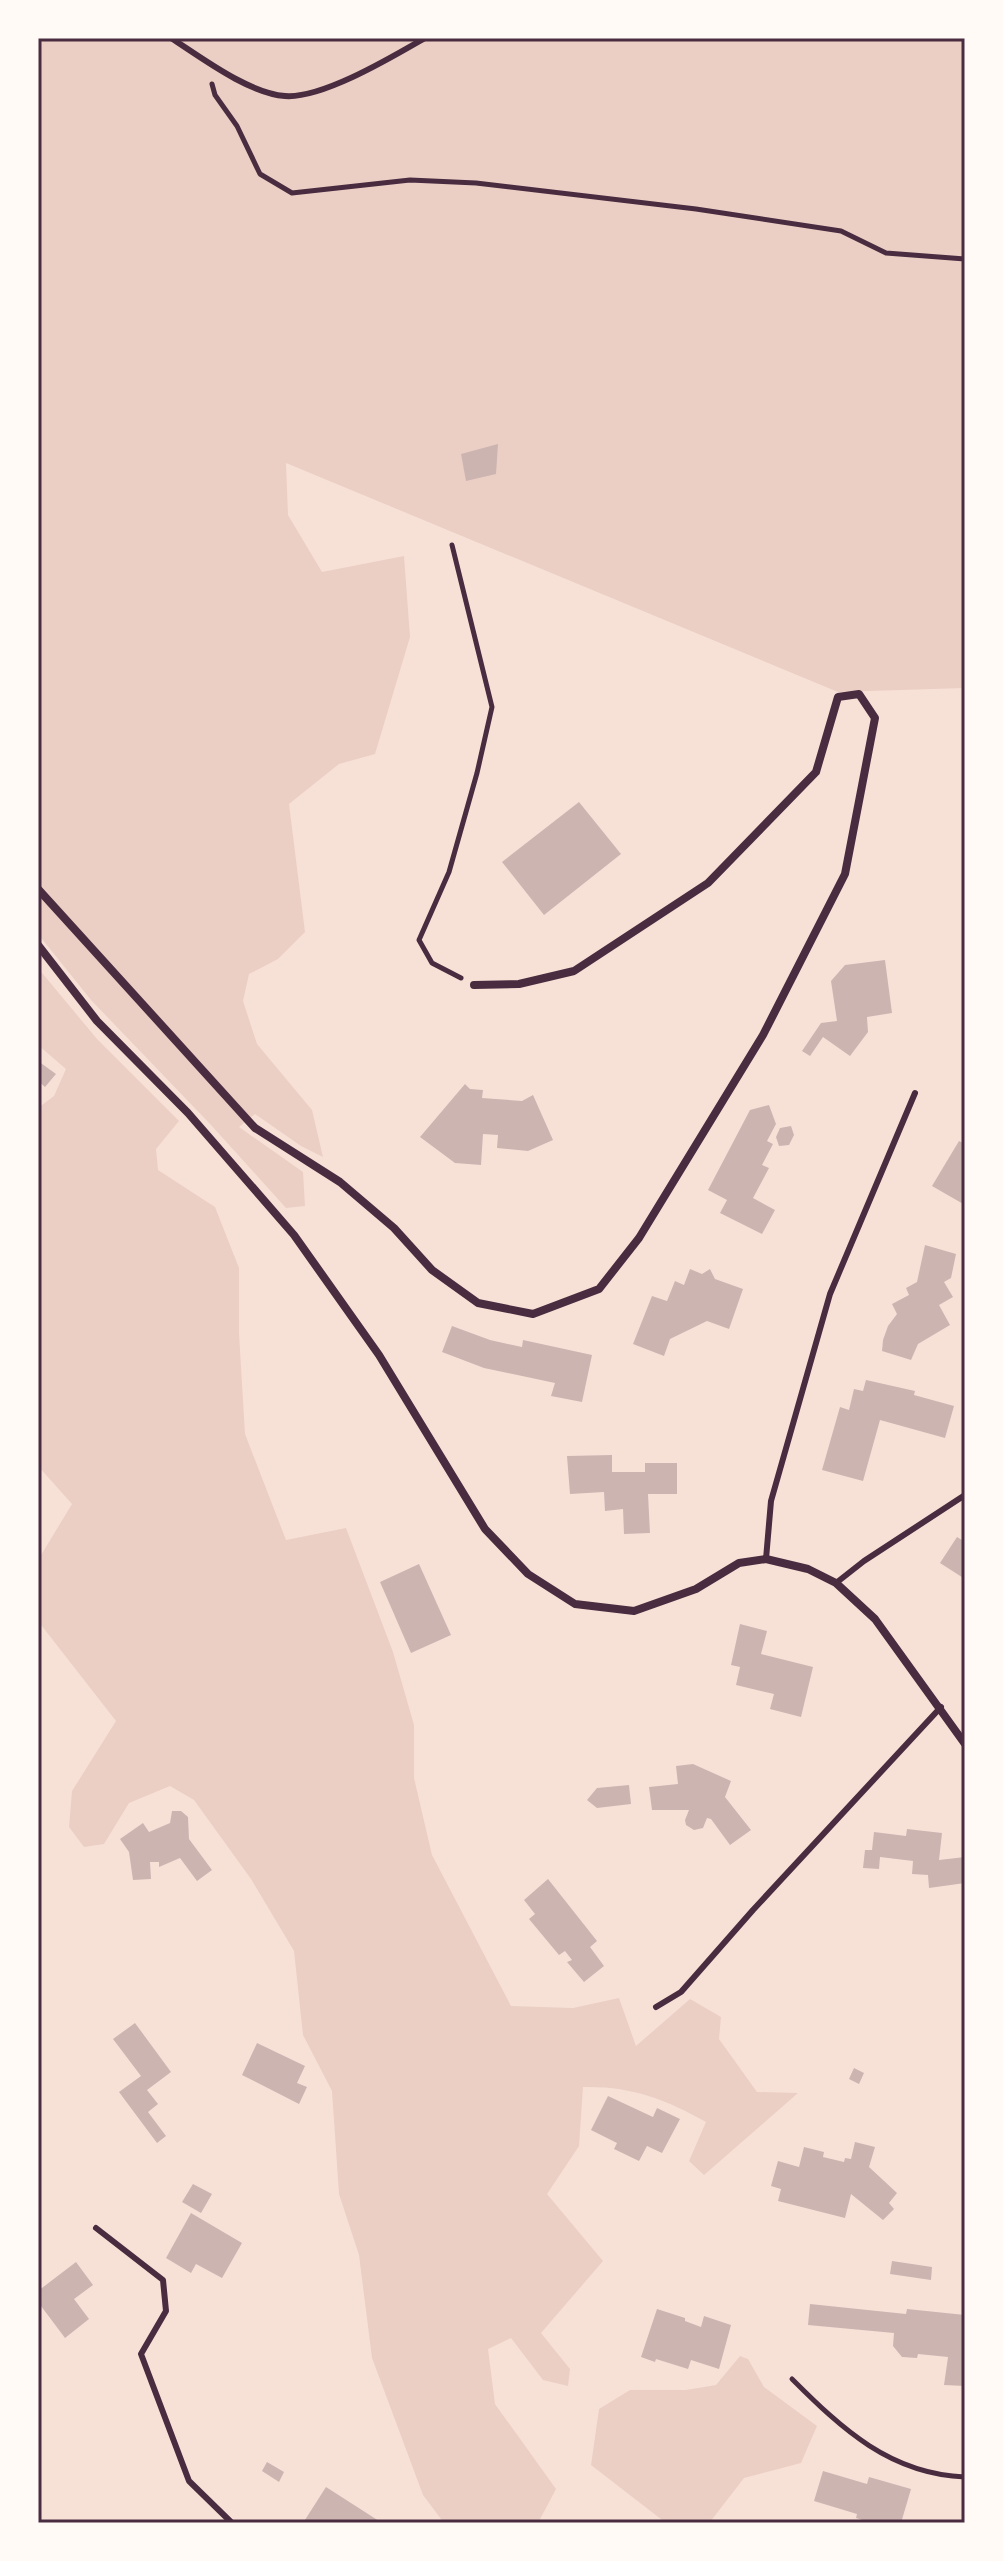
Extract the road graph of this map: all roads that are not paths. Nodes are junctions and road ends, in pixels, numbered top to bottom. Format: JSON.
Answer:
{"nodes":[{"id":1,"x":171,"y":38,"type":"edge"},
{"id":2,"x":425,"y":38,"type":"edge"},
{"id":3,"x":38,"y":889,"type":"edge"},
{"id":4,"x":38,"y":945,"type":"edge"},
{"id":5,"x":474,"y":985,"type":"road end"},
{"id":6,"x":915,"y":1093,"type":"dead end"},
{"id":7,"x":965,"y":1495,"type":"edge"},
{"id":8,"x":766,"y":1559,"type":"junction"},
{"id":9,"x":836,"y":1583,"type":"junction"},
{"id":10,"x":941,"y":1707,"type":"junction"},
{"id":11,"x":965,"y":1744,"type":"edge"},
{"id":12,"x":656,"y":2007,"type":"dead end"},
{"id":13,"x":96,"y":2228,"type":"dead end"},
{"id":14,"x":232,"y":2523,"type":"edge"}],
"edges":[{"from":1,"to":2,"type":"lane"},
{"from":3,"to":5,"type":"street"},
{"from":4,"to":8,"type":"street"},
{"from":6,"to":8,"type":"lane"},
{"from":7,"to":9,"type":"lane"},
{"from":8,"to":9,"type":"street"},
{"from":9,"to":10,"type":"street"},
{"from":10,"to":11,"type":"street"},
{"from":10,"to":12,"type":"lane"},
{"from":13,"to":14,"type":"lane"}]}
